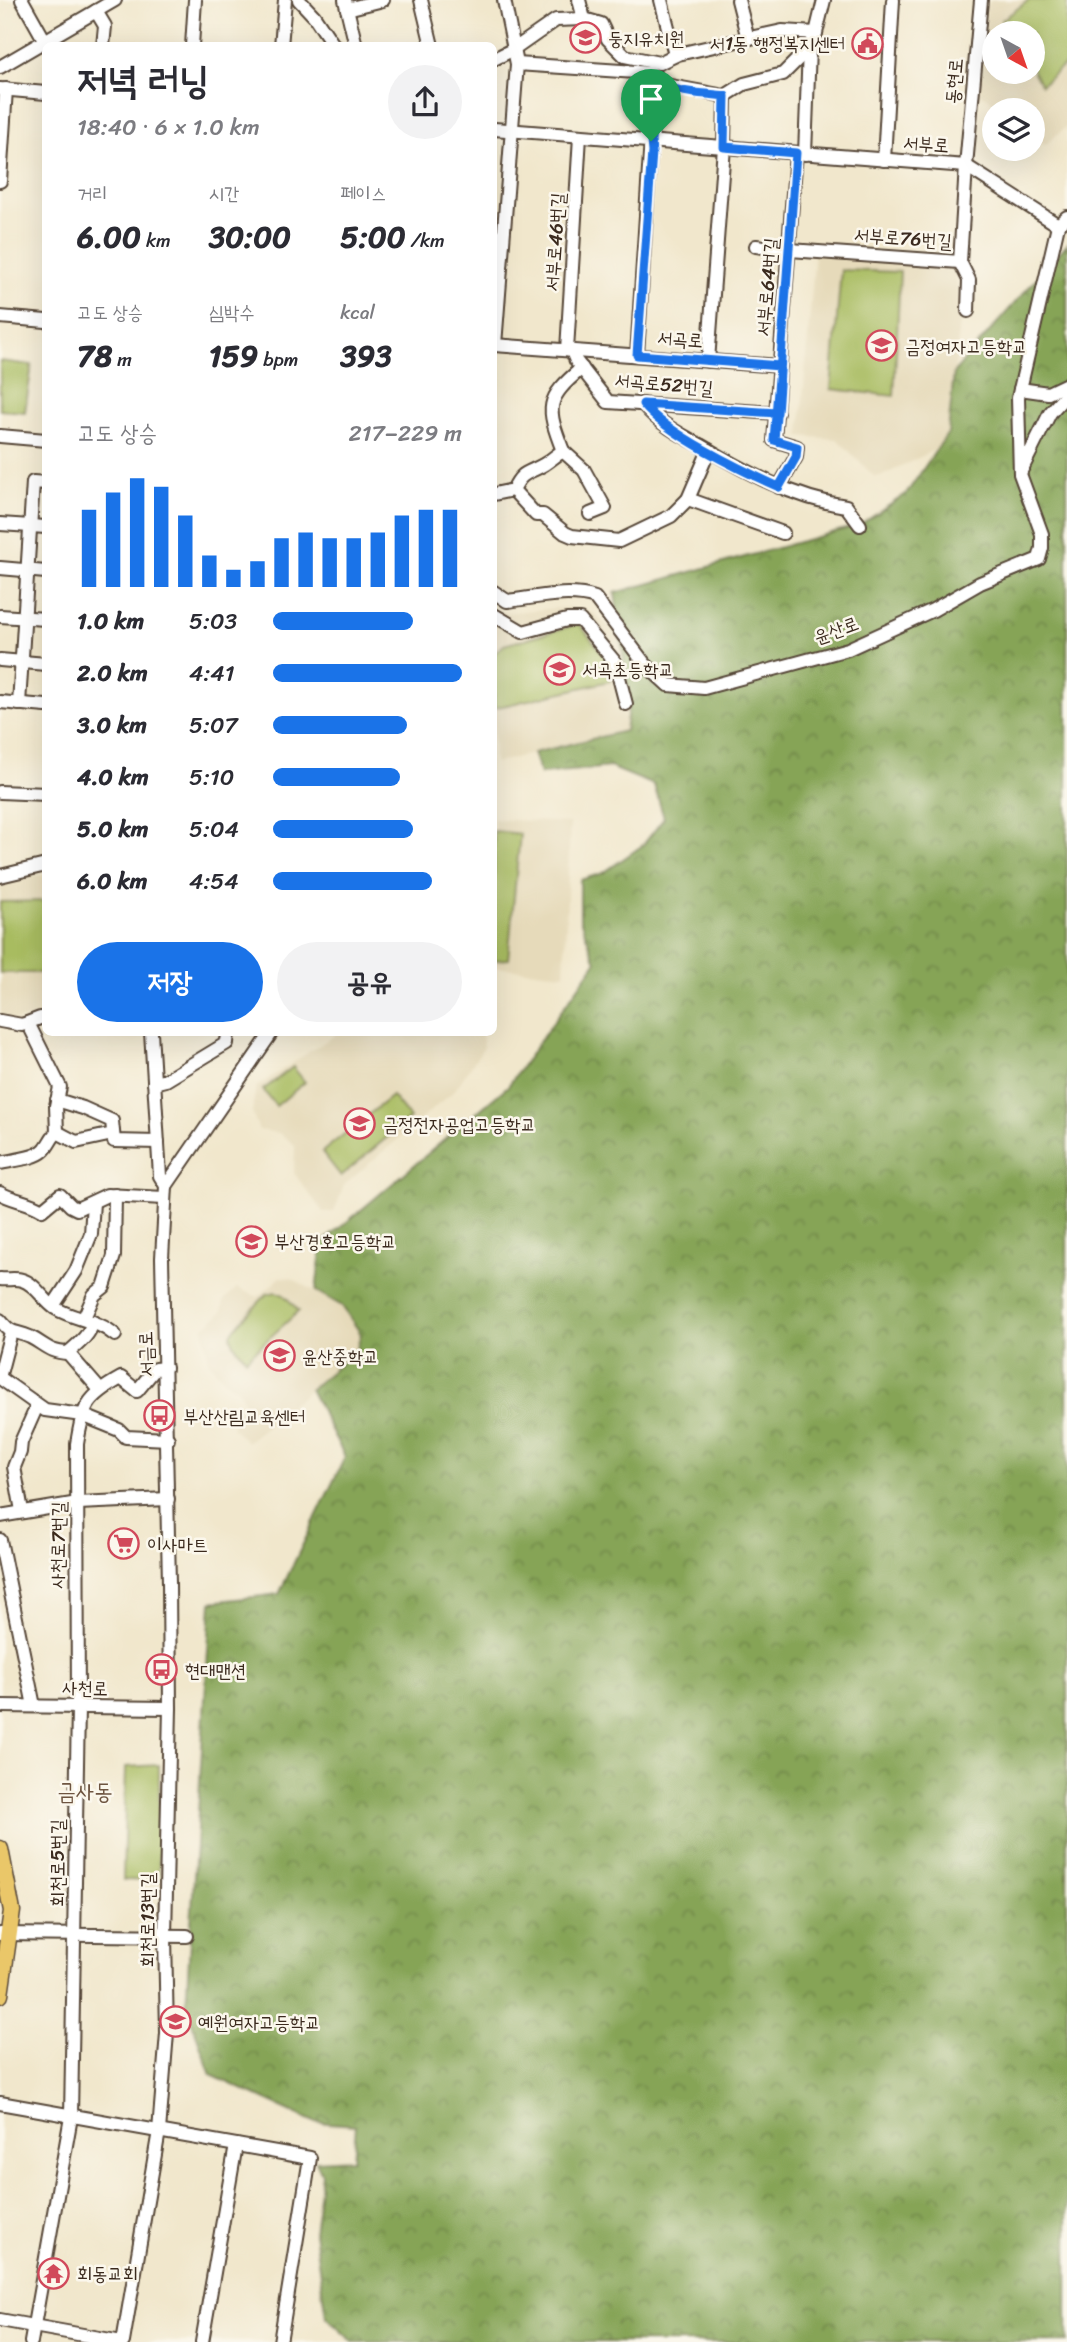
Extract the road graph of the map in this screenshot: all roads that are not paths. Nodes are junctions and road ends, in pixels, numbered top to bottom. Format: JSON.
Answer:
{"nodes":[{"id":1,"x":22,"y":0,"type":"edge"},
{"id":2,"x":115,"y":0,"type":"edge"},
{"id":3,"x":195,"y":0,"type":"edge"},
{"id":4,"x":285,"y":0,"type":"edge"},
{"id":5,"x":299,"y":0,"type":"edge"},
{"id":6,"x":383,"y":0,"type":"edge"},
{"id":7,"x":421,"y":0,"type":"edge"},
{"id":8,"x":504,"y":0,"type":"edge"},
{"id":9,"x":579,"y":0,"type":"edge"},
{"id":10,"x":661,"y":0,"type":"edge"},
{"id":11,"x":738,"y":0,"type":"edge"},
{"id":12,"x":824,"y":0,"type":"edge"},
{"id":13,"x":893,"y":0,"type":"edge"},
{"id":14,"x":981,"y":0,"type":"edge"},
{"id":15,"x":346,"y":5,"type":"edge"},
{"id":16,"x":96,"y":11,"type":"junction"},
{"id":17,"x":583,"y":19,"type":"junction"},
{"id":18,"x":816,"y":33,"type":"junction"},
{"id":19,"x":748,"y":39,"type":"junction"},
{"id":20,"x":45,"y":41,"type":"joint"},
{"id":21,"x":103,"y":42,"type":"edge"},
{"id":22,"x":192,"y":42,"type":"edge"},
{"id":23,"x":281,"y":42,"type":"edge"},
{"id":24,"x":331,"y":42,"type":"edge"},
{"id":25,"x":355,"y":42,"type":"edge"},
{"id":26,"x":431,"y":42,"type":"edge"},
{"id":27,"x":42,"y":43,"type":"edge"},
{"id":28,"x":516,"y":48,"type":"junction"},
{"id":29,"x":809,"y":48,"type":"junction"},
{"id":30,"x":675,"y":55,"type":"junction"},
{"id":31,"x":497,"y":58,"type":"edge"},
{"id":32,"x":659,"y":63,"type":"junction"},
{"id":33,"x":517,"y":64,"type":"junction"},
{"id":34,"x":0,"y":67,"type":"edge"},
{"id":35,"x":656,"y":79,"type":"junction"},
{"id":36,"x":3,"y":89,"type":"edge"},
{"id":37,"x":42,"y":93,"type":"edge"},
{"id":38,"x":725,"y":96,"type":"junction"},
{"id":39,"x":497,"y":129,"type":"edge"},
{"id":40,"x":512,"y":130,"type":"junction"},
{"id":41,"x":580,"y":136,"type":"junction"},
{"id":42,"x":651,"y":141,"type":"junction"},
{"id":43,"x":724,"y":147,"type":"junction"},
{"id":44,"x":801,"y":153,"type":"junction"},
{"id":45,"x":884,"y":160,"type":"junction"},
{"id":46,"x":966,"y":166,"type":"junction"},
{"id":47,"x":0,"y":181,"type":"edge"},
{"id":48,"x":1062,"y":221,"type":"edge"},
{"id":49,"x":756,"y":246,"type":"dead end"},
{"id":50,"x":790,"y":250,"type":"junction"},
{"id":51,"x":960,"y":262,"type":"junction"},
{"id":52,"x":497,"y":309,"type":"edge"},
{"id":53,"x":968,"y":311,"type":"dead end"},
{"id":54,"x":0,"y":317,"type":"edge"},
{"id":55,"x":42,"y":321,"type":"edge"},
{"id":56,"x":497,"y":345,"type":"edge"},
{"id":57,"x":569,"y":350,"type":"junction"},
{"id":58,"x":637,"y":355,"type":"junction"},
{"id":59,"x":708,"y":360,"type":"junction"},
{"id":60,"x":780,"y":366,"type":"junction"},
{"id":61,"x":582,"y":368,"type":"junction"},
{"id":62,"x":1067,"y":384,"type":"edge"},
{"id":63,"x":1020,"y":389,"type":"junction"},
{"id":64,"x":1067,"y":394,"type":"edge"},
{"id":65,"x":643,"y":404,"type":"junction"},
{"id":66,"x":777,"y":413,"type":"junction"},
{"id":67,"x":0,"y":436,"type":"edge"},
{"id":68,"x":42,"y":440,"type":"edge"},
{"id":69,"x":709,"y":450,"type":"junction"},
{"id":70,"x":563,"y":451,"type":"junction"},
{"id":71,"x":1020,"y":474,"type":"junction"},
{"id":72,"x":42,"y":483,"type":"edge"},
{"id":73,"x":779,"y":487,"type":"junction"},
{"id":74,"x":513,"y":490,"type":"junction"},
{"id":75,"x":497,"y":493,"type":"edge"},
{"id":76,"x":688,"y":499,"type":"junction"},
{"id":77,"x":590,"y":514,"type":"dead end"},
{"id":78,"x":0,"y":524,"type":"edge"},
{"id":79,"x":860,"y":525,"type":"dead end"},
{"id":80,"x":30,"y":526,"type":"junction"},
{"id":81,"x":42,"y":527,"type":"edge"},
{"id":82,"x":783,"y":533,"type":"dead end"},
{"id":83,"x":0,"y":568,"type":"edge"},
{"id":84,"x":27,"y":570,"type":"junction"},
{"id":85,"x":42,"y":572,"type":"edge"},
{"id":86,"x":497,"y":594,"type":"edge"},
{"id":87,"x":0,"y":616,"type":"edge"},
{"id":88,"x":497,"y":617,"type":"edge"},
{"id":89,"x":24,"y":618,"type":"junction"},
{"id":90,"x":42,"y":620,"type":"edge"},
{"id":91,"x":0,"y":660,"type":"edge"},
{"id":92,"x":22,"y":662,"type":"junction"},
{"id":93,"x":42,"y":664,"type":"edge"},
{"id":94,"x":0,"y":702,"type":"edge"},
{"id":95,"x":19,"y":704,"type":"junction"},
{"id":96,"x":625,"y":705,"type":"dead end"},
{"id":97,"x":42,"y":706,"type":"edge"},
{"id":98,"x":0,"y":792,"type":"edge"},
{"id":99,"x":42,"y":794,"type":"edge"},
{"id":100,"x":42,"y":866,"type":"edge"},
{"id":101,"x":0,"y":876,"type":"edge"},
{"id":102,"x":42,"y":1018,"type":"edge"},
{"id":103,"x":0,"y":1021,"type":"edge"},
{"id":104,"x":28,"y":1023,"type":"junction"},
{"id":105,"x":154,"y":1036,"type":"edge"},
{"id":106,"x":228,"y":1036,"type":"edge"},
{"id":107,"x":269,"y":1036,"type":"edge"},
{"id":108,"x":154,"y":1083,"type":"junction"},
{"id":109,"x":57,"y":1100,"type":"junction"},
{"id":110,"x":57,"y":1132,"type":"junction"},
{"id":111,"x":114,"y":1138,"type":"junction"},
{"id":112,"x":158,"y":1142,"type":"junction"},
{"id":113,"x":0,"y":1163,"type":"edge"},
{"id":114,"x":165,"y":1192,"type":"junction"},
{"id":115,"x":0,"y":1194,"type":"edge"},
{"id":116,"x":115,"y":1195,"type":"junction"},
{"id":117,"x":93,"y":1202,"type":"junction"},
{"id":118,"x":3,"y":1283,"type":"edge"},
{"id":119,"x":53,"y":1306,"type":"junction"},
{"id":120,"x":89,"y":1320,"type":"junction"},
{"id":121,"x":5,"y":1329,"type":"edge"},
{"id":122,"x":115,"y":1335,"type":"dead end"},
{"id":123,"x":68,"y":1353,"type":"junction"},
{"id":124,"x":165,"y":1368,"type":"junction"},
{"id":125,"x":0,"y":1376,"type":"edge"},
{"id":126,"x":100,"y":1390,"type":"junction"},
{"id":127,"x":37,"y":1406,"type":"junction"},
{"id":128,"x":82,"y":1415,"type":"junction"},
{"id":129,"x":168,"y":1439,"type":"junction"},
{"id":130,"x":168,"y":1499,"type":"junction"},
{"id":131,"x":78,"y":1503,"type":"junction"},
{"id":132,"x":22,"y":1511,"type":"junction"},
{"id":133,"x":0,"y":1516,"type":"edge"},
{"id":134,"x":0,"y":1540,"type":"edge"},
{"id":135,"x":0,"y":1706,"type":"edge"},
{"id":136,"x":34,"y":1706,"type":"junction"},
{"id":137,"x":78,"y":1707,"type":"junction"},
{"id":138,"x":170,"y":1708,"type":"junction"},
{"id":139,"x":0,"y":1849,"type":"edge"},
{"id":140,"x":5,"y":1934,"type":"edge"},
{"id":141,"x":76,"y":1935,"type":"junction"},
{"id":142,"x":165,"y":1936,"type":"junction"},
{"id":143,"x":187,"y":1936,"type":"dead end"},
{"id":144,"x":0,"y":1995,"type":"edge"},
{"id":145,"x":0,"y":2103,"type":"edge"},
{"id":146,"x":71,"y":2116,"type":"junction"},
{"id":147,"x":159,"y":2132,"type":"junction"},
{"id":148,"x":236,"y":2145,"type":"junction"},
{"id":149,"x":0,"y":2320,"type":"edge"},
{"id":150,"x":34,"y":2327,"type":"junction"},
{"id":151,"x":31,"y":2342,"type":"edge"},
{"id":152,"x":123,"y":2342,"type":"edge"},
{"id":153,"x":202,"y":2342,"type":"edge"},
{"id":154,"x":280,"y":2342,"type":"edge"}],
"edges":[{"from":1,"to":20,"type":"street"},
{"from":2,"to":16,"type":"street"},
{"from":3,"to":22,"type":"street"},
{"from":4,"to":23,"type":"street"},
{"from":5,"to":24,"type":"street"},
{"from":6,"to":15,"type":"street"},
{"from":7,"to":26,"type":"street"},
{"from":8,"to":28,"type":"street"},
{"from":9,"to":17,"type":"street"},
{"from":10,"to":30,"type":"street"},
{"from":11,"to":19,"type":"street"},
{"from":12,"to":18,"type":"street"},
{"from":13,"to":45,"type":"street"},
{"from":14,"to":46,"type":"street","name":"동현로"},
{"from":15,"to":25,"type":"street"},
{"from":16,"to":20,"type":"street"},
{"from":16,"to":21,"type":"street"},
{"from":17,"to":28,"type":"street"},
{"from":17,"to":32,"type":"street"},
{"from":18,"to":19,"type":"street"},
{"from":18,"to":29,"type":"street"},
{"from":19,"to":30,"type":"street"},
{"from":27,"to":34,"type":"street"},
{"from":28,"to":31,"type":"street"},
{"from":28,"to":33,"type":"street"},
{"from":29,"to":38,"type":"street"},
{"from":29,"to":44,"type":"street"},
{"from":30,"to":32,"type":"street"},
{"from":32,"to":35,"type":"street"},
{"from":33,"to":35,"type":"street"},
{"from":33,"to":40,"type":"street"},
{"from":35,"to":38,"type":"street"},
{"from":35,"to":42,"type":"street"},
{"from":36,"to":37,"type":"street"},
{"from":36,"to":47,"type":"street"},
{"from":38,"to":43,"type":"street"},
{"from":39,"to":40,"type":"street","name":"서부로"},
{"from":40,"to":41,"type":"street","name":"서부로"},
{"from":40,"to":52,"type":"street"},
{"from":41,"to":42,"type":"street","name":"서부로"},
{"from":41,"to":57,"type":"street","name":"서부로46번길"},
{"from":42,"to":43,"type":"street","name":"서부로"},
{"from":42,"to":58,"type":"street"},
{"from":43,"to":44,"type":"street","name":"서부로"},
{"from":43,"to":59,"type":"street"},
{"from":44,"to":45,"type":"street","name":"서부로"},
{"from":44,"to":50,"type":"street","name":"서부로64번길"},
{"from":45,"to":46,"type":"street","name":"서부로"},
{"from":46,"to":48,"type":"street","name":"서부로"},
{"from":46,"to":51,"type":"street","name":"서부로76번길"},
{"from":48,"to":63,"type":"street"},
{"from":49,"to":50,"type":"street","name":"서부로76번길"},
{"from":50,"to":51,"type":"street","name":"서부로76번길"},
{"from":50,"to":60,"type":"street","name":"서부로64번길"},
{"from":51,"to":53,"type":"street"},
{"from":54,"to":55,"type":"street"},
{"from":56,"to":57,"type":"street","name":"서곡로"},
{"from":57,"to":58,"type":"street","name":"서곡로"},
{"from":57,"to":61,"type":"street","name":"서곡로52번길"},
{"from":58,"to":59,"type":"street","name":"서곡로"},
{"from":59,"to":60,"type":"street","name":"서곡로"},
{"from":60,"to":66,"type":"street","name":"서부로64번길"},
{"from":61,"to":65,"type":"street","name":"서곡로52번길"},
{"from":61,"to":70,"type":"street"},
{"from":62,"to":63,"type":"street"},
{"from":63,"to":71,"type":"street"},
{"from":64,"to":71,"type":"street"},
{"from":65,"to":66,"type":"street","name":"서곡로52번길"},
{"from":65,"to":69,"type":"street"},
{"from":66,"to":73,"type":"street","name":"서부로64번길"},
{"from":67,"to":68,"type":"street"},
{"from":69,"to":73,"type":"street"},
{"from":69,"to":76,"type":"street"},
{"from":70,"to":74,"type":"street"},
{"from":70,"to":77,"type":"street"},
{"from":71,"to":86,"type":"street","name":"윤산로"},
{"from":72,"to":80,"type":"street"},
{"from":73,"to":79,"type":"street"},
{"from":74,"to":75,"type":"street"},
{"from":74,"to":76,"type":"street"},
{"from":76,"to":82,"type":"street"},
{"from":78,"to":80,"type":"street"},
{"from":80,"to":81,"type":"street"},
{"from":80,"to":84,"type":"street"},
{"from":83,"to":84,"type":"street"},
{"from":84,"to":85,"type":"street"},
{"from":84,"to":89,"type":"street"},
{"from":87,"to":89,"type":"street"},
{"from":88,"to":96,"type":"street"},
{"from":89,"to":90,"type":"street"},
{"from":89,"to":92,"type":"street"},
{"from":91,"to":92,"type":"street"},
{"from":92,"to":93,"type":"street"},
{"from":92,"to":95,"type":"street"},
{"from":94,"to":95,"type":"street"},
{"from":95,"to":97,"type":"street"},
{"from":98,"to":99,"type":"street"},
{"from":100,"to":101,"type":"street"},
{"from":102,"to":104,"type":"street"},
{"from":103,"to":104,"type":"street"},
{"from":104,"to":109,"type":"street"},
{"from":105,"to":108,"type":"street","name":"서금로"},
{"from":106,"to":108,"type":"street"},
{"from":107,"to":114,"type":"street"},
{"from":108,"to":112,"type":"street","name":"서금로"},
{"from":109,"to":110,"type":"street"},
{"from":109,"to":111,"type":"street"},
{"from":110,"to":111,"type":"street"},
{"from":110,"to":113,"type":"street"},
{"from":111,"to":112,"type":"street"},
{"from":112,"to":114,"type":"street","name":"서금로"},
{"from":114,"to":116,"type":"street"},
{"from":114,"to":124,"type":"street","name":"서금로"},
{"from":115,"to":117,"type":"street"},
{"from":116,"to":117,"type":"street"},
{"from":116,"to":120,"type":"street"},
{"from":117,"to":119,"type":"street"},
{"from":118,"to":119,"type":"street"},
{"from":119,"to":120,"type":"street"},
{"from":120,"to":122,"type":"street"},
{"from":120,"to":123,"type":"street"},
{"from":121,"to":123,"type":"street"},
{"from":121,"to":125,"type":"street"},
{"from":123,"to":126,"type":"street"},
{"from":124,"to":126,"type":"street"},
{"from":124,"to":129,"type":"street","name":"서금로"},
{"from":125,"to":127,"type":"street"},
{"from":126,"to":128,"type":"street","name":"사천로7번길"},
{"from":127,"to":128,"type":"street"},
{"from":127,"to":132,"type":"street"},
{"from":128,"to":129,"type":"street"},
{"from":128,"to":131,"type":"street","name":"사천로7번길"},
{"from":129,"to":130,"type":"street","name":"서금로"},
{"from":130,"to":131,"type":"street"},
{"from":130,"to":138,"type":"street","name":"서금로"},
{"from":131,"to":132,"type":"street"},
{"from":131,"to":137,"type":"street","name":"사천로7번길"},
{"from":132,"to":133,"type":"street"},
{"from":134,"to":136,"type":"street"},
{"from":135,"to":136,"type":"street","name":"사천로"},
{"from":136,"to":137,"type":"street","name":"사천로"},
{"from":137,"to":138,"type":"street","name":"사천로"},
{"from":137,"to":141,"type":"street","name":"회천로5번길"},
{"from":138,"to":142,"type":"street","name":"회천로13번길"},
{"from":139,"to":140,"type":"main road"},
{"from":140,"to":141,"type":"street"},
{"from":140,"to":144,"type":"main road"},
{"from":141,"to":142,"type":"street"},
{"from":141,"to":146,"type":"street","name":"회천로5번길"},
{"from":142,"to":143,"type":"street"},
{"from":142,"to":147,"type":"street","name":"회천로13번길"},
{"from":145,"to":146,"type":"street"},
{"from":146,"to":147,"type":"street"},
{"from":146,"to":150,"type":"street","name":"회천로5번길"},
{"from":147,"to":148,"type":"street"},
{"from":147,"to":152,"type":"street","name":"회천로13번길"},
{"from":148,"to":153,"type":"street"},
{"from":148,"to":154,"type":"street"},
{"from":149,"to":150,"type":"street"},
{"from":150,"to":151,"type":"street","name":"회천로5번길"},
{"from":150,"to":152,"type":"street"}]}
